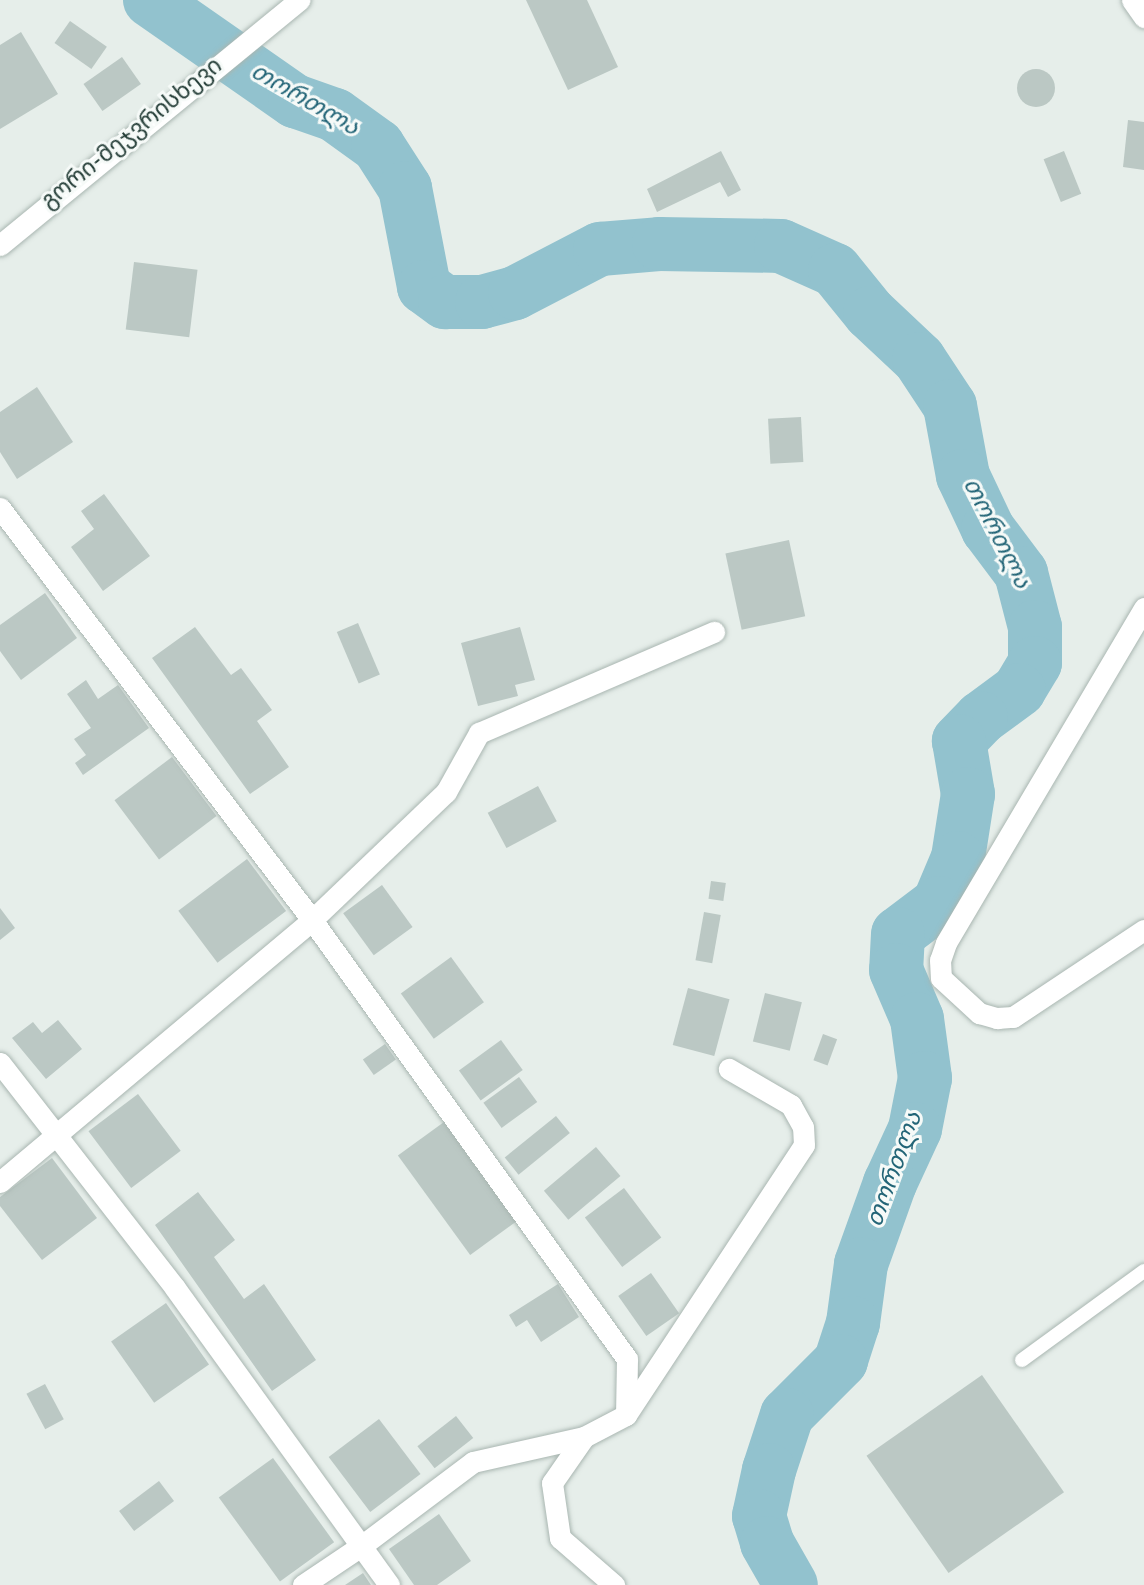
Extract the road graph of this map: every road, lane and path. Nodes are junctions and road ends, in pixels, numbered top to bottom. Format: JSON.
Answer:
{"nodes":[{"id":1,"x":299,"y":0,"type":"edge"},
{"id":2,"x":1132,"y":0,"type":"edge"},
{"id":3,"x":1144,"y":17,"type":"edge"},
{"id":4,"x":0,"y":245,"type":"edge"},
{"id":5,"x":0,"y":508,"type":"edge"},
{"id":6,"x":1144,"y":608,"type":"edge"},
{"id":7,"x":715,"y":632,"type":"dead end"},
{"id":8,"x":312,"y":919,"type":"junction"},
{"id":9,"x":1144,"y":930,"type":"edge"},
{"id":10,"x":0,"y":1063,"type":"edge"},
{"id":11,"x":729,"y":1069,"type":"dead end"},
{"id":12,"x":56,"y":1136,"type":"junction"},
{"id":13,"x":0,"y":1182,"type":"edge"},
{"id":14,"x":1144,"y":1271,"type":"edge"},
{"id":15,"x":1022,"y":1360,"type":"dead end"},
{"id":16,"x":626,"y":1415,"type":"junction"},
{"id":17,"x":584,"y":1437,"type":"junction"},
{"id":18,"x":361,"y":1546,"type":"junction"},
{"id":19,"x":303,"y":1585,"type":"edge"},
{"id":20,"x":389,"y":1585,"type":"edge"},
{"id":21,"x":614,"y":1585,"type":"edge"}],
"edges":[{"from":1,"to":4,"type":"street","name":"გორი-მეჯვრისხევი"},
{"from":2,"to":3,"type":"street"},
{"from":5,"to":8,"type":"street"},
{"from":6,"to":9,"type":"street"},
{"from":7,"to":8,"type":"street"},
{"from":8,"to":12,"type":"street"},
{"from":8,"to":16,"type":"street"},
{"from":10,"to":12,"type":"street"},
{"from":11,"to":16,"type":"street"},
{"from":12,"to":13,"type":"street"},
{"from":12,"to":18,"type":"street"},
{"from":14,"to":15,"type":"lane"},
{"from":16,"to":17,"type":"street"},
{"from":17,"to":18,"type":"street"},
{"from":17,"to":21,"type":"street"},
{"from":18,"to":19,"type":"street"},
{"from":18,"to":20,"type":"street"}]}
